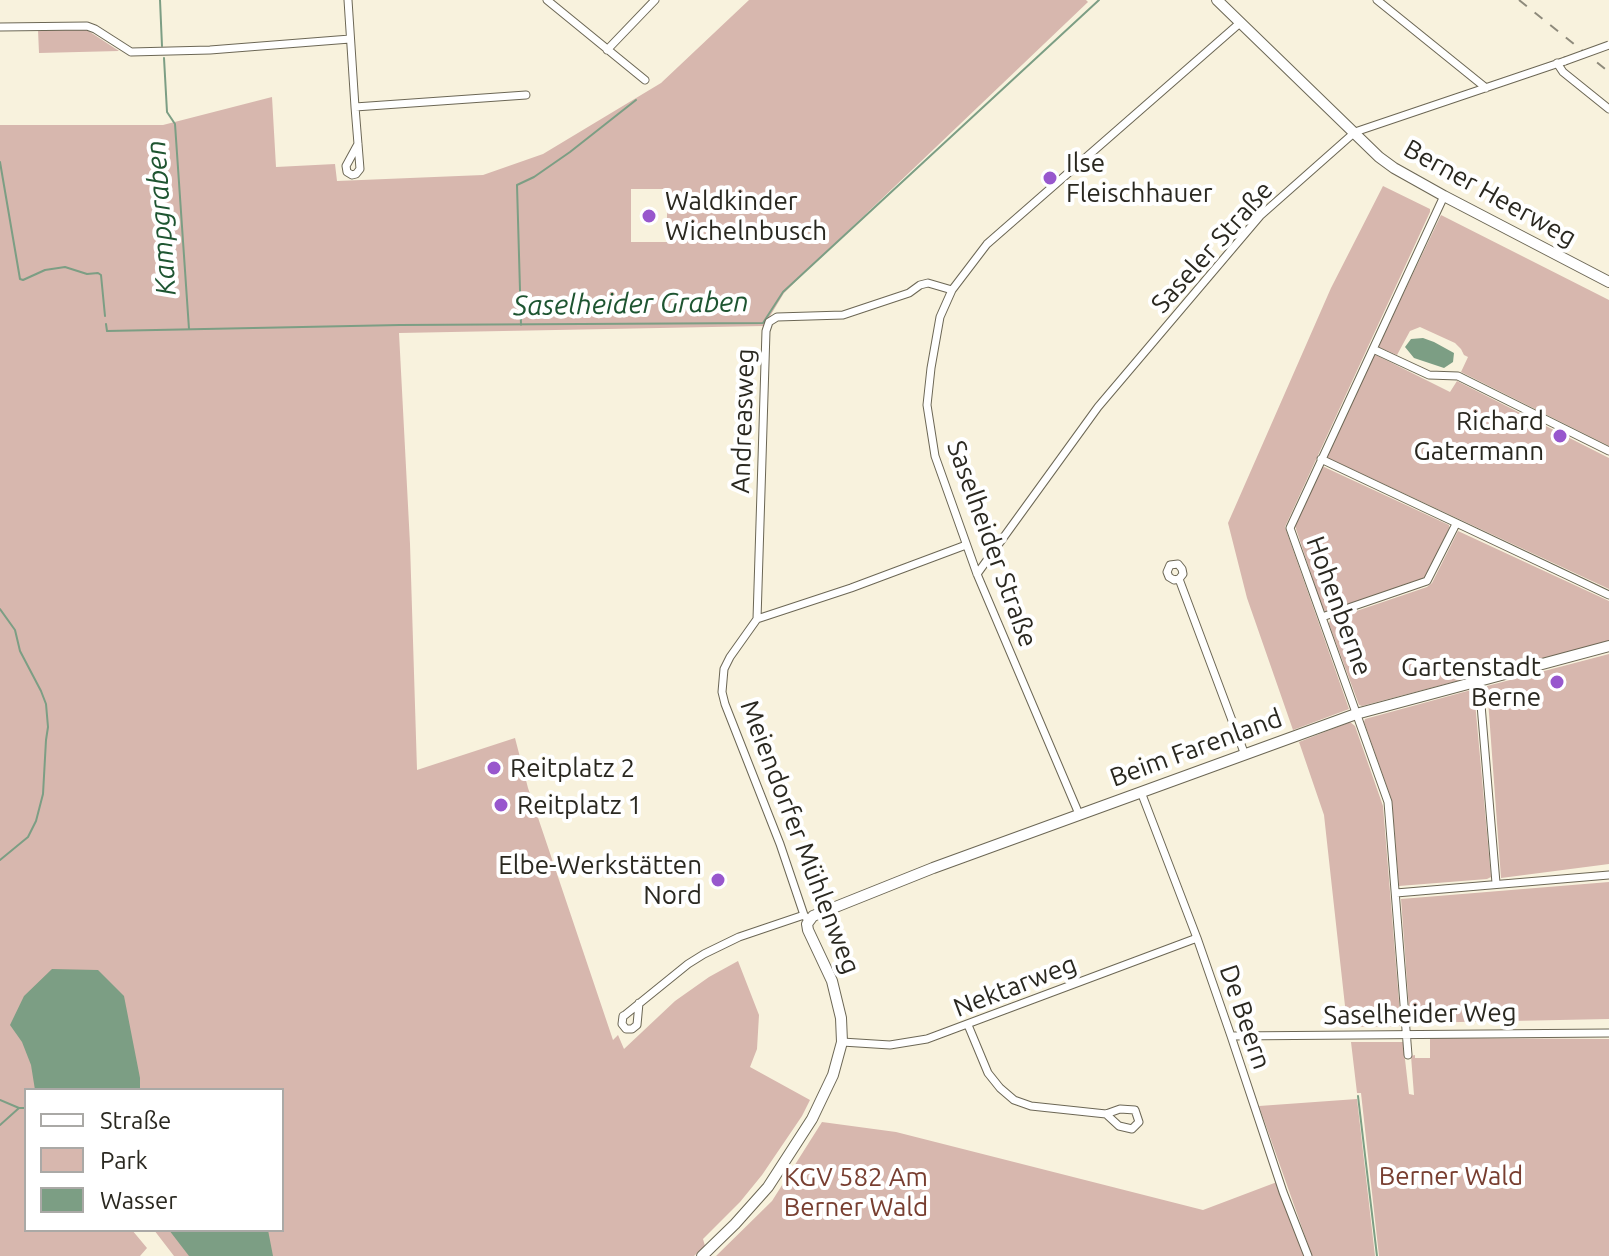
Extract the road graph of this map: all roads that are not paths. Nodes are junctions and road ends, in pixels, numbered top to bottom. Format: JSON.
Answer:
{"nodes":[{"id":1,"x":348,"y":0,"type":"edge"},
{"id":2,"x":547,"y":0,"type":"edge"},
{"id":3,"x":655,"y":0,"type":"edge"},
{"id":4,"x":1217,"y":0,"type":"edge"},
{"id":5,"x":1377,"y":0,"type":"edge"},
{"id":6,"x":1241,"y":22,"type":"junction"},
{"id":7,"x":0,"y":27,"type":"edge"},
{"id":8,"x":350,"y":39,"type":"junction"},
{"id":9,"x":1609,"y":45,"type":"edge"},
{"id":10,"x":607,"y":50,"type":"junction"},
{"id":11,"x":1561,"y":62,"type":"junction"},
{"id":12,"x":645,"y":80,"type":"dead end"},
{"id":13,"x":1486,"y":88,"type":"junction"},
{"id":14,"x":526,"y":95,"type":"dead end"},
{"id":15,"x":355,"y":107,"type":"junction"},
{"id":16,"x":1609,"y":109,"type":"edge"},
{"id":17,"x":1355,"y":132,"type":"junction"},
{"id":18,"x":358,"y":144,"type":"dead end"},
{"id":19,"x":1444,"y":196,"type":"junction"},
{"id":20,"x":1609,"y":282,"type":"edge"},
{"id":21,"x":952,"y":290,"type":"junction"},
{"id":22,"x":1373,"y":349,"type":"junction"},
{"id":23,"x":1609,"y":451,"type":"edge"},
{"id":24,"x":1321,"y":459,"type":"junction"},
{"id":25,"x":1456,"y":524,"type":"junction"},
{"id":26,"x":966,"y":545,"type":"junction"},
{"id":27,"x":977,"y":574,"type":"junction"},
{"id":28,"x":1179,"y":579,"type":"dead end"},
{"id":29,"x":1609,"y":595,"type":"edge"},
{"id":30,"x":1322,"y":617,"type":"junction"},
{"id":31,"x":757,"y":619,"type":"junction"},
{"id":32,"x":1609,"y":646,"type":"edge"},
{"id":33,"x":1479,"y":681,"type":"junction"},
{"id":34,"x":1356,"y":714,"type":"junction"},
{"id":35,"x":1245,"y":755,"type":"junction"},
{"id":36,"x":1141,"y":792,"type":"junction"},
{"id":37,"x":1079,"y":814,"type":"junction"},
{"id":38,"x":1609,"y":875,"type":"edge"},
{"id":39,"x":1496,"y":883,"type":"junction"},
{"id":40,"x":1396,"y":893,"type":"junction"},
{"id":41,"x":806,"y":918,"type":"junction"},
{"id":42,"x":1197,"y":938,"type":"junction"},
{"id":43,"x":639,"y":1003,"type":"dead end"},
{"id":44,"x":968,"y":1025,"type":"junction"},
{"id":45,"x":1407,"y":1033,"type":"junction"},
{"id":46,"x":1609,"y":1033,"type":"edge"},
{"id":47,"x":1231,"y":1036,"type":"junction"},
{"id":48,"x":842,"y":1042,"type":"junction"},
{"id":49,"x":1408,"y":1055,"type":"dead end"},
{"id":50,"x":1106,"y":1114,"type":"dead end"},
{"id":51,"x":702,"y":1256,"type":"edge"},
{"id":52,"x":1308,"y":1256,"type":"edge"}],
"edges":[{"from":1,"to":8,"type":"street"},
{"from":2,"to":10,"type":"street"},
{"from":3,"to":10,"type":"street"},
{"from":4,"to":6,"type":"street","name":"Berner Heerweg"},
{"from":5,"to":13,"type":"street"},
{"from":6,"to":17,"type":"street","name":"Berner Heerweg"},
{"from":6,"to":21,"type":"street","name":"Saselheider Straße"},
{"from":7,"to":8,"type":"street"},
{"from":8,"to":15,"type":"street"},
{"from":9,"to":11,"type":"street","name":"Saseler Straße","bridge":true},
{"from":10,"to":12,"type":"street"},
{"from":11,"to":13,"type":"street","name":"Saseler Straße"},
{"from":11,"to":16,"type":"street"},
{"from":13,"to":17,"type":"street","name":"Saseler Straße"},
{"from":14,"to":15,"type":"street"},
{"from":15,"to":18,"type":"street"},
{"from":17,"to":19,"type":"street","name":"Berner Heerweg"},
{"from":17,"to":27,"type":"street","name":"Saseler Straße"},
{"from":19,"to":20,"type":"street","name":"Berner Heerweg"},
{"from":19,"to":22,"type":"street","name":"Hohenberne"},
{"from":21,"to":26,"type":"street","name":"Saselheider Straße"},
{"from":21,"to":31,"type":"street","name":"Andreasweg"},
{"from":22,"to":23,"type":"street"},
{"from":22,"to":24,"type":"street","name":"Hohenberne"},
{"from":24,"to":25,"type":"street"},
{"from":24,"to":30,"type":"street","name":"Hohenberne"},
{"from":25,"to":29,"type":"street"},
{"from":25,"to":30,"type":"street"},
{"from":26,"to":27,"type":"street","name":"Saselheider Straße"},
{"from":26,"to":31,"type":"street"},
{"from":27,"to":37,"type":"street","name":"Saselheider Straße"},
{"from":28,"to":35,"type":"street"},
{"from":30,"to":34,"type":"street","name":"Hohenberne"},
{"from":31,"to":41,"type":"street","name":"Meiendorfer Mühlenweg"},
{"from":32,"to":33,"type":"street","name":"Beim Farenland"},
{"from":33,"to":34,"type":"street","name":"Beim Farenland"},
{"from":33,"to":39,"type":"street"},
{"from":34,"to":35,"type":"street","name":"Beim Farenland"},
{"from":34,"to":40,"type":"street","name":"Hohenberne"},
{"from":35,"to":36,"type":"street","name":"Beim Farenland"},
{"from":36,"to":37,"type":"street","name":"Beim Farenland"},
{"from":36,"to":42,"type":"street","name":"De Beern"},
{"from":37,"to":41,"type":"street","name":"Beim Farenland"},
{"from":38,"to":39,"type":"street"},
{"from":39,"to":40,"type":"street"},
{"from":40,"to":45,"type":"street","name":"Hohenberne"},
{"from":41,"to":43,"type":"street"},
{"from":41,"to":48,"type":"street","name":"Meiendorfer Mühlenweg"},
{"from":42,"to":44,"type":"street","name":"Nektarweg"},
{"from":42,"to":47,"type":"street","name":"De Beern"},
{"from":44,"to":48,"type":"street","name":"Nektarweg"},
{"from":44,"to":50,"type":"street"},
{"from":45,"to":46,"type":"street","name":"Saselheider Weg"},
{"from":45,"to":47,"type":"street","name":"Saselheider Weg"},
{"from":45,"to":49,"type":"street","name":"Hohenberne"},
{"from":47,"to":52,"type":"street","name":"De Beern"},
{"from":48,"to":51,"type":"street","name":"Meiendorfer Mühlenweg"}]}
